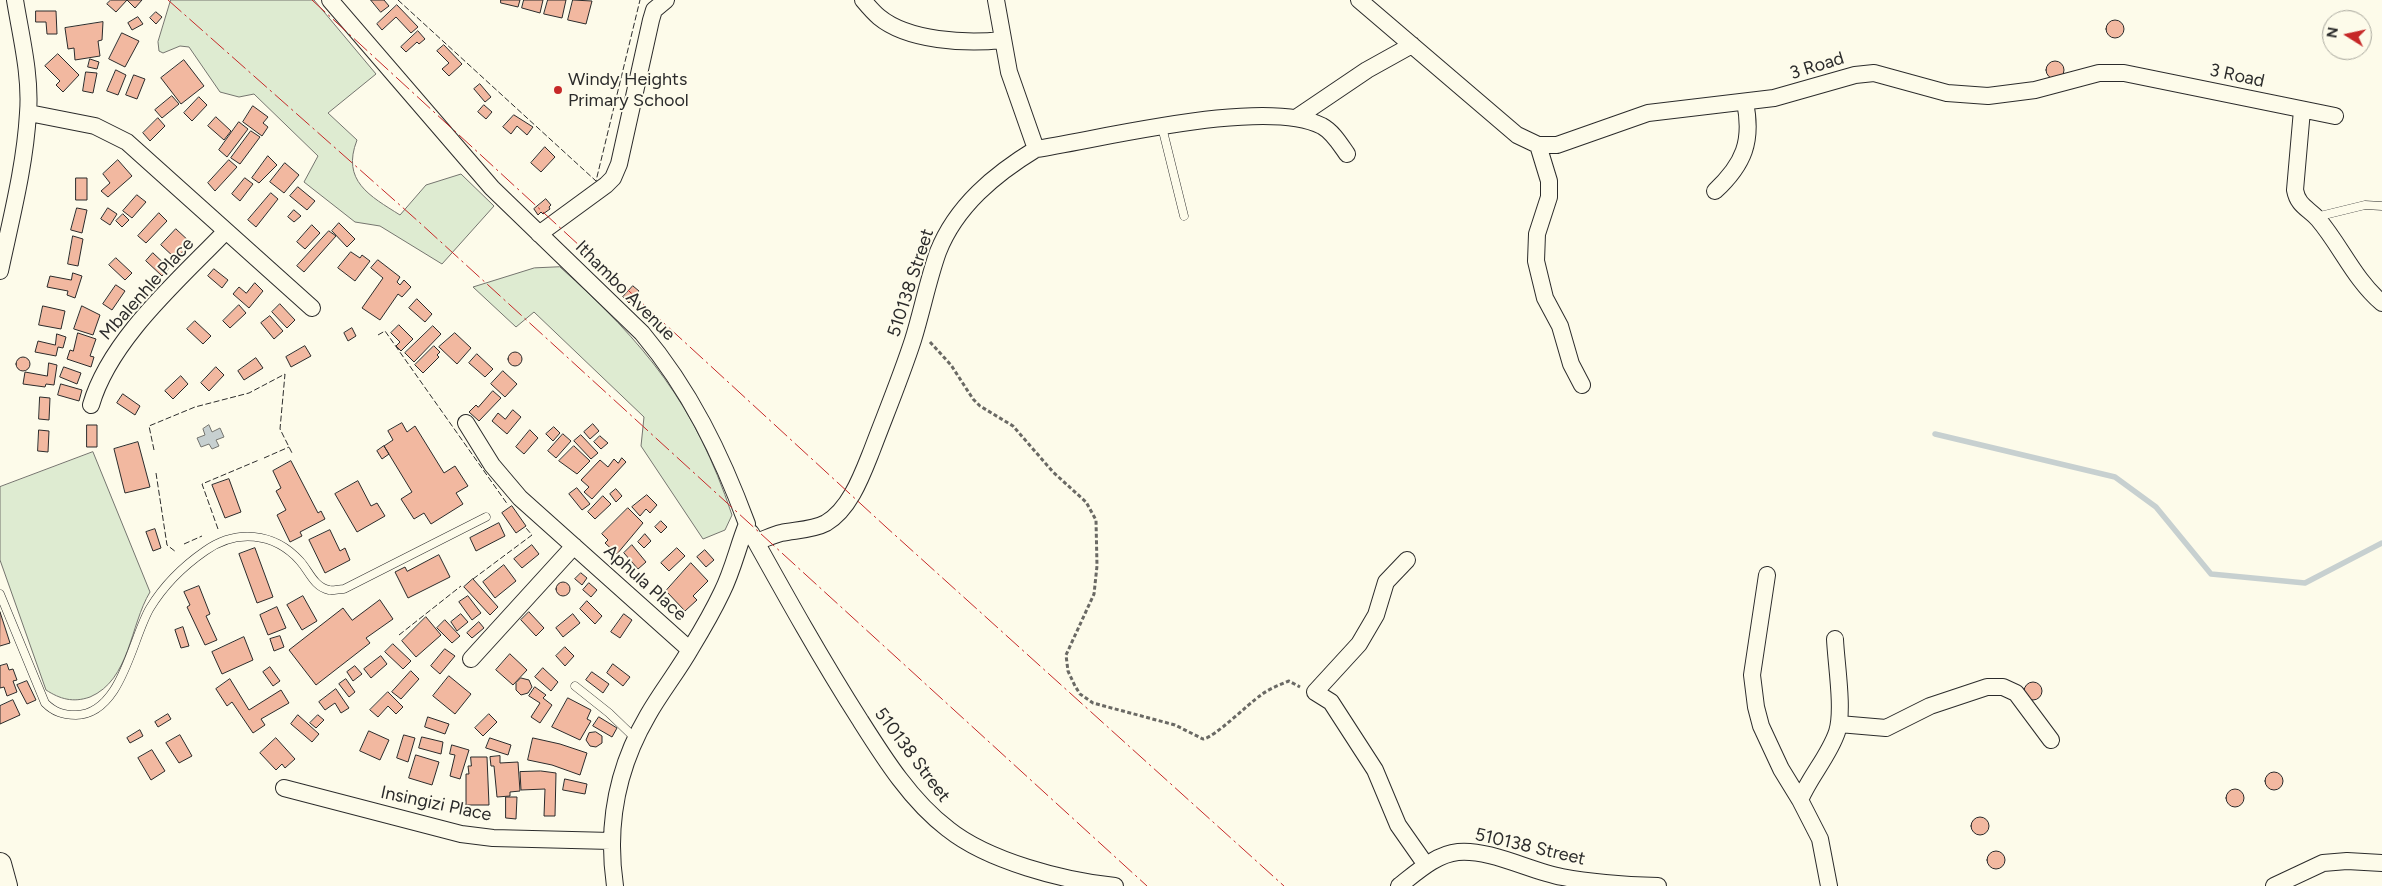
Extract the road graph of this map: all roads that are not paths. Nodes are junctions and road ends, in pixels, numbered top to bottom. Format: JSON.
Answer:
{"nodes":[{"id":1,"x":14,"y":0,"type":"edge"},
{"id":2,"x":330,"y":0,"type":"edge"},
{"id":3,"x":666,"y":0,"type":"edge"},
{"id":4,"x":863,"y":0,"type":"edge"},
{"id":5,"x":996,"y":0,"type":"edge"},
{"id":6,"x":1359,"y":0,"type":"edge"},
{"id":7,"x":1002,"y":40,"type":"junction"},
{"id":8,"x":1412,"y":46,"type":"junction"},
{"id":9,"x":1745,"y":102,"type":"junction"},
{"id":10,"x":2302,"y":110,"type":"junction"},
{"id":11,"x":28,"y":112,"type":"junction"},
{"id":12,"x":2335,"y":116,"type":"dead end"},
{"id":13,"x":1296,"y":118,"type":"junction"},
{"id":14,"x":1162,"y":128,"type":"junction"},
{"id":15,"x":1538,"y":145,"type":"junction"},
{"id":16,"x":1036,"y":150,"type":"junction"},
{"id":17,"x":1347,"y":154,"type":"dead end"},
{"id":18,"x":1715,"y":191,"type":"dead end"},
{"id":19,"x":2382,"y":206,"type":"edge"},
{"id":20,"x":1184,"y":216,"type":"dead end"},
{"id":21,"x":2316,"y":217,"type":"junction"},
{"id":22,"x":226,"y":231,"type":"junction"},
{"id":23,"x":539,"y":234,"type":"junction"},
{"id":24,"x":0,"y":271,"type":"edge"},
{"id":25,"x":2382,"y":303,"type":"edge"},
{"id":26,"x":312,"y":308,"type":"dead end"},
{"id":27,"x":1582,"y":386,"type":"dead end"},
{"id":28,"x":91,"y":405,"type":"dead end"},
{"id":29,"x":466,"y":423,"type":"dead end"},
{"id":30,"x":486,"y":517,"type":"dead end"},
{"id":31,"x":746,"y":524,"type":"junction"},
{"id":32,"x":756,"y":542,"type":"junction"},
{"id":33,"x":574,"y":546,"type":"junction"},
{"id":34,"x":1407,"y":560,"type":"dead end"},
{"id":35,"x":1766,"y":575,"type":"dead end"},
{"id":36,"x":0,"y":594,"type":"edge"},
{"id":37,"x":1835,"y":639,"type":"dead end"},
{"id":38,"x":690,"y":650,"type":"junction"},
{"id":39,"x":471,"y":660,"type":"dead end"},
{"id":40,"x":575,"y":686,"type":"dead end"},
{"id":41,"x":1839,"y":724,"type":"junction"},
{"id":42,"x":635,"y":738,"type":"junction"},
{"id":43,"x":2051,"y":740,"type":"dead end"},
{"id":44,"x":284,"y":788,"type":"dead end"},
{"id":45,"x":1800,"y":800,"type":"junction"},
{"id":46,"x":611,"y":841,"type":"junction"},
{"id":47,"x":2382,"y":863,"type":"edge"},
{"id":48,"x":0,"y":864,"type":"edge"},
{"id":49,"x":1426,"y":865,"type":"junction"},
{"id":50,"x":6,"y":886,"type":"edge"},
{"id":51,"x":615,"y":886,"type":"edge"},
{"id":52,"x":1115,"y":886,"type":"edge"},
{"id":53,"x":1399,"y":886,"type":"edge"},
{"id":54,"x":1658,"y":886,"type":"edge"},
{"id":55,"x":1829,"y":886,"type":"edge"},
{"id":56,"x":2274,"y":886,"type":"edge"}],
"edges":[{"from":1,"to":11,"type":"street"},
{"from":2,"to":23,"type":"street","name":"Ithambo Avenue"},
{"from":3,"to":23,"type":"street"},
{"from":4,"to":7,"type":"street"},
{"from":5,"to":7,"type":"street"},
{"from":6,"to":8,"type":"street","name":"3 Road"},
{"from":7,"to":16,"type":"street"},
{"from":8,"to":13,"type":"street"},
{"from":8,"to":15,"type":"street","name":"3 Road"},
{"from":9,"to":10,"type":"street","name":"3 Road"},
{"from":9,"to":15,"type":"street","name":"3 Road"},
{"from":9,"to":18,"type":"street"},
{"from":10,"to":12,"type":"street","name":"3 Road"},
{"from":10,"to":21,"type":"street"},
{"from":11,"to":22,"type":"street"},
{"from":11,"to":24,"type":"street"},
{"from":13,"to":14,"type":"street","name":"510138 Street"},
{"from":13,"to":17,"type":"street","name":"510138 Street"},
{"from":14,"to":16,"type":"street","name":"510138 Street"},
{"from":14,"to":20,"type":"lane"},
{"from":15,"to":27,"type":"street"},
{"from":16,"to":32,"type":"street","name":"510138 Street"},
{"from":19,"to":21,"type":"lane"},
{"from":21,"to":25,"type":"street"},
{"from":22,"to":26,"type":"street"},
{"from":22,"to":28,"type":"street","name":"Mbalenhle Place"},
{"from":23,"to":31,"type":"street","name":"Ithambo Avenue"},
{"from":29,"to":33,"type":"street","name":"Aphula Place"},
{"from":30,"to":36,"type":"lane"},
{"from":31,"to":32,"type":"street","name":"Ithambo Avenue"},
{"from":31,"to":38,"type":"street"},
{"from":32,"to":52,"type":"street","name":"510138 Street"},
{"from":33,"to":38,"type":"street","name":"Aphula Place"},
{"from":33,"to":39,"type":"street"},
{"from":34,"to":49,"type":"street"},
{"from":35,"to":45,"type":"street"},
{"from":37,"to":41,"type":"street"},
{"from":38,"to":42,"type":"street"},
{"from":40,"to":42,"type":"lane"},
{"from":41,"to":43,"type":"street"},
{"from":41,"to":45,"type":"street"},
{"from":42,"to":46,"type":"street"},
{"from":44,"to":46,"type":"street","name":"Insingizi Place"},
{"from":45,"to":55,"type":"street"},
{"from":46,"to":51,"type":"street"},
{"from":47,"to":56,"type":"street"},
{"from":48,"to":50,"type":"main road"},
{"from":49,"to":53,"type":"street","name":"510138 Street"},
{"from":49,"to":54,"type":"street","name":"510138 Street"}]}
